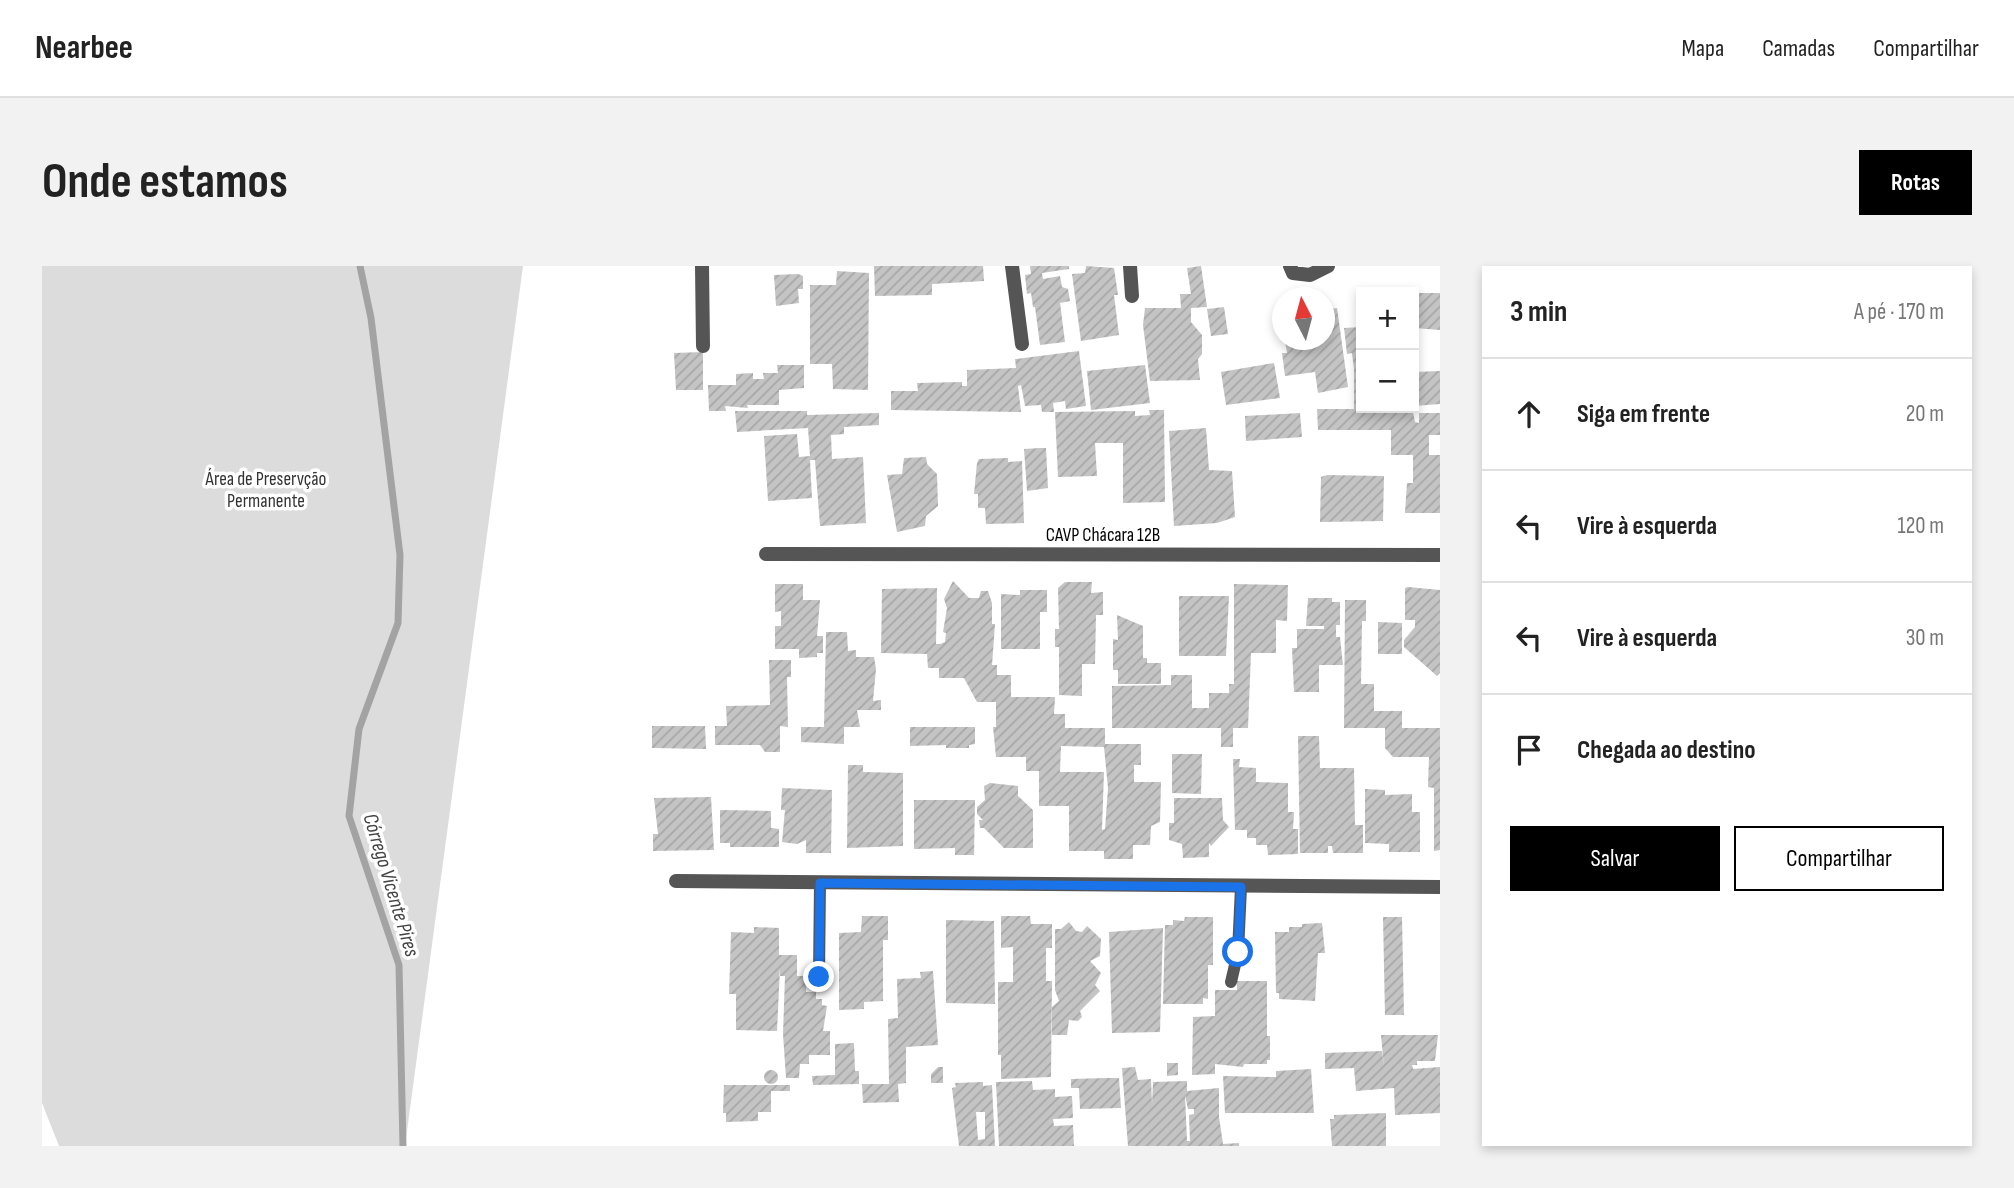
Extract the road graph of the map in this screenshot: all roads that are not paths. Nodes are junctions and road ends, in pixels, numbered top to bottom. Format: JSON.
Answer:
{"nodes":[{"id":1,"x":702,"y":266,"type":"edge"},
{"id":2,"x":1012,"y":266,"type":"edge"},
{"id":3,"x":1130,"y":266,"type":"edge"},
{"id":4,"x":1290,"y":266,"type":"edge"},
{"id":5,"x":1328,"y":266,"type":"edge"},
{"id":6,"x":1132,"y":296,"type":"dead end"},
{"id":7,"x":1022,"y":344,"type":"dead end"},
{"id":8,"x":703,"y":346,"type":"dead end"},
{"id":9,"x":766,"y":554,"type":"dead end"},
{"id":10,"x":1440,"y":555,"type":"edge"},
{"id":11,"x":676,"y":881,"type":"dead end"},
{"id":12,"x":820,"y":883,"type":"junction"},
{"id":13,"x":1241,"y":887,"type":"junction"},
{"id":14,"x":1440,"y":887,"type":"edge"},
{"id":15,"x":819,"y":977,"type":"dead end"},
{"id":16,"x":1231,"y":982,"type":"dead end"}],
"edges":[{"from":1,"to":8,"type":"street"},
{"from":2,"to":7,"type":"street"},
{"from":3,"to":6,"type":"street"},
{"from":4,"to":5,"type":"street"},
{"from":9,"to":10,"type":"street","name":"CAVP Chácara 12B"},
{"from":11,"to":12,"type":"street"},
{"from":12,"to":13,"type":"street"},
{"from":12,"to":15,"type":"lane"},
{"from":13,"to":14,"type":"street"},
{"from":13,"to":16,"type":"lane"}]}
